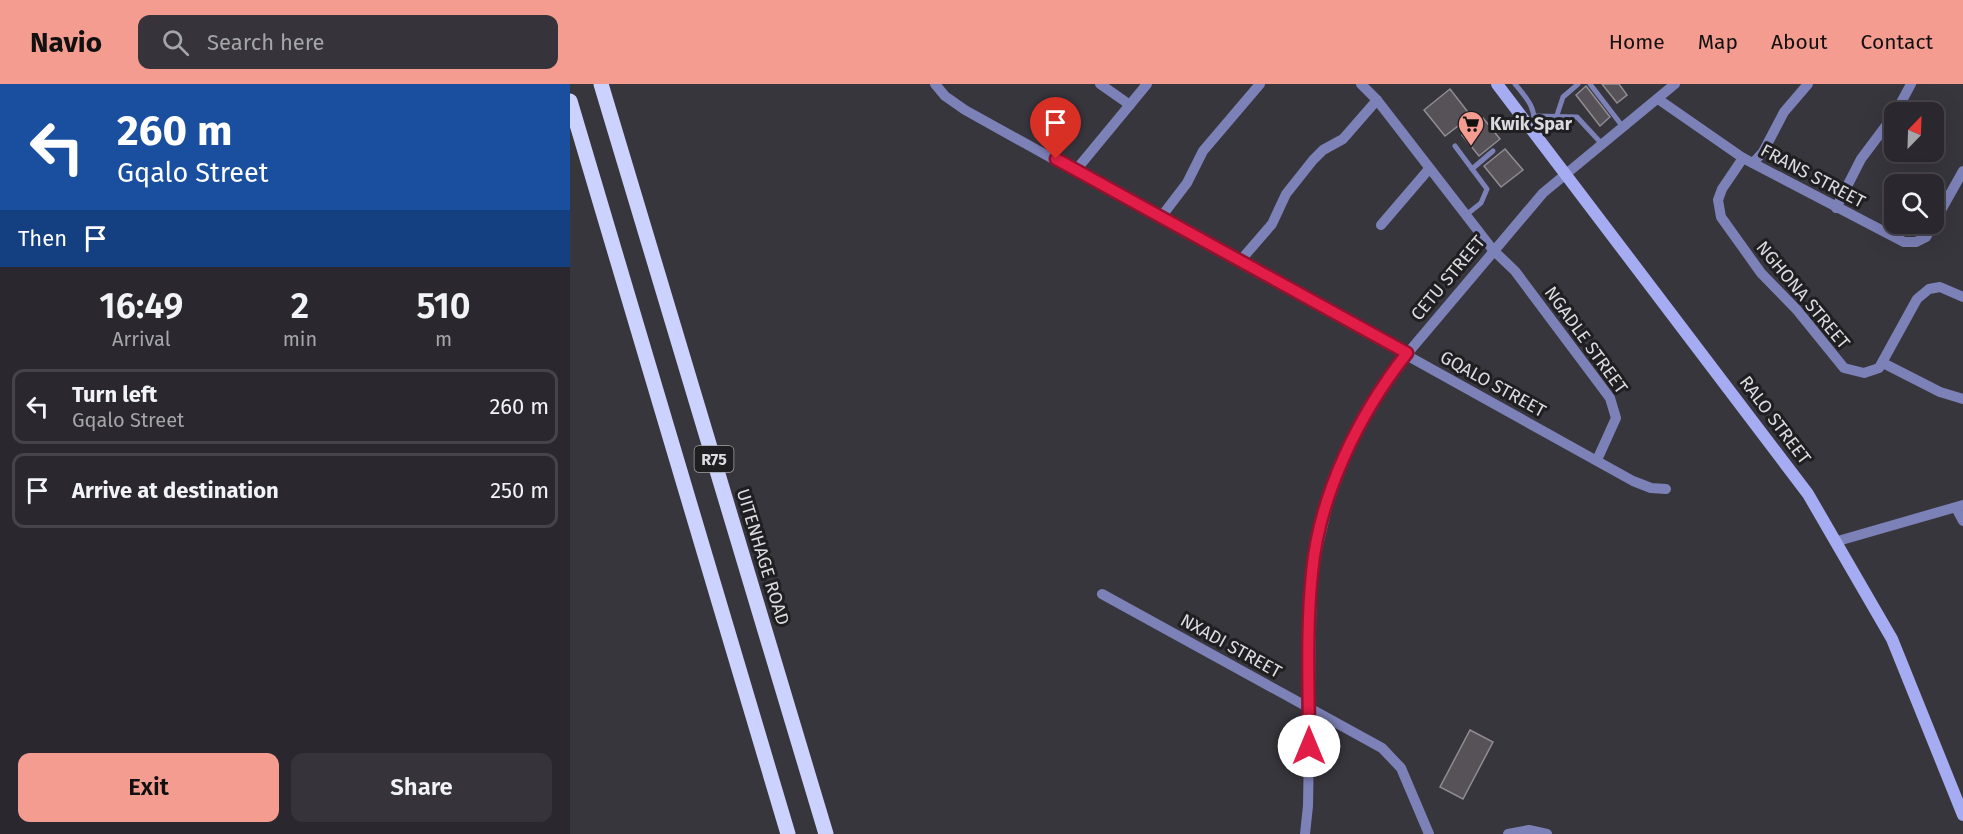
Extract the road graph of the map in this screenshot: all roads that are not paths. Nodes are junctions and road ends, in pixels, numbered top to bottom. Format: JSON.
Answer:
{"nodes":[{"id":1,"x":601,"y":84,"type":"edge"},
{"id":2,"x":935,"y":84,"type":"edge"},
{"id":3,"x":1100,"y":84,"type":"edge"},
{"id":4,"x":1148,"y":84,"type":"edge"},
{"id":5,"x":1260,"y":84,"type":"edge"},
{"id":6,"x":1361,"y":84,"type":"edge"},
{"id":7,"x":1497,"y":84,"type":"edge"},
{"id":8,"x":1515,"y":84,"type":"edge"},
{"id":9,"x":1578,"y":84,"type":"edge"},
{"id":10,"x":1590,"y":84,"type":"edge"},
{"id":11,"x":1674,"y":84,"type":"edge"},
{"id":12,"x":1808,"y":84,"type":"edge"},
{"id":13,"x":1911,"y":84,"type":"edge"},
{"id":14,"x":1658,"y":99,"type":"junction"},
{"id":15,"x":1377,"y":100,"type":"junction"},
{"id":16,"x":570,"y":101,"type":"edge"},
{"id":17,"x":1901,"y":102,"type":"edge"},
{"id":18,"x":1130,"y":105,"type":"junction"},
{"id":19,"x":1557,"y":115,"type":"junction"},
{"id":20,"x":1535,"y":116,"type":"junction"},
{"id":21,"x":1623,"y":127,"type":"junction"},
{"id":22,"x":1884,"y":129,"type":"edge"},
{"id":23,"x":1533,"y":130,"type":"junction"},
{"id":24,"x":1602,"y":144,"type":"junction"},
{"id":25,"x":1455,"y":146,"type":"dead end"},
{"id":26,"x":1493,"y":151,"type":"dead end"},
{"id":27,"x":1748,"y":160,"type":"junction"},
{"id":28,"x":1429,"y":169,"type":"junction"},
{"id":29,"x":1472,"y":169,"type":"junction"},
{"id":30,"x":1076,"y":170,"type":"junction"},
{"id":31,"x":1963,"y":171,"type":"edge"},
{"id":32,"x":1565,"y":173,"type":"junction"},
{"id":33,"x":1953,"y":190,"type":"junction"},
{"id":34,"x":1963,"y":196,"type":"edge"},
{"id":35,"x":1836,"y":208,"type":"junction"},
{"id":36,"x":1161,"y":216,"type":"junction"},
{"id":37,"x":1466,"y":216,"type":"junction"},
{"id":38,"x":1381,"y":225,"type":"dead end"},
{"id":39,"x":1493,"y":250,"type":"junction"},
{"id":40,"x":1240,"y":261,"type":"junction"},
{"id":41,"x":1963,"y":297,"type":"edge"},
{"id":42,"x":1407,"y":353,"type":"junction"},
{"id":43,"x":1883,"y":363,"type":"junction"},
{"id":44,"x":1963,"y":399,"type":"edge"},
{"id":45,"x":1597,"y":460,"type":"junction"},
{"id":46,"x":1666,"y":489,"type":"dead end"},
{"id":47,"x":1960,"y":506,"type":"edge"},
{"id":48,"x":1963,"y":521,"type":"edge"},
{"id":49,"x":1838,"y":541,"type":"junction"},
{"id":50,"x":1102,"y":594,"type":"dead end"},
{"id":51,"x":1309,"y":707,"type":"junction"},
{"id":52,"x":1963,"y":815,"type":"edge"},
{"id":53,"x":788,"y":834,"type":"edge"},
{"id":54,"x":826,"y":834,"type":"edge"},
{"id":55,"x":1305,"y":834,"type":"edge"},
{"id":56,"x":1429,"y":834,"type":"edge"},
{"id":57,"x":1508,"y":834,"type":"edge"},
{"id":58,"x":1547,"y":834,"type":"edge"}],
"edges":[{"from":1,"to":54,"type":"main road","name":"UITENHAGE ROAD","number":"R75"},
{"from":2,"to":30,"type":"street","name":"GQALO STREET"},
{"from":3,"to":18,"type":"street"},
{"from":4,"to":18,"type":"street"},
{"from":5,"to":36,"type":"street"},
{"from":6,"to":15,"type":"street","name":"NGADLE STREET"},
{"from":7,"to":23,"type":"street","name":"RALO STREET"},
{"from":8,"to":20,"type":"lane"},
{"from":9,"to":19,"type":"lane"},
{"from":10,"to":21,"type":"lane"},
{"from":11,"to":14,"type":"street","name":"CETU STREET"},
{"from":12,"to":27,"type":"street","name":"NGHONA STREET"},
{"from":13,"to":17,"type":"street"},
{"from":14,"to":21,"type":"street","name":"CETU STREET"},
{"from":14,"to":27,"type":"street","name":"FRANS STREET"},
{"from":15,"to":28,"type":"street","name":"NGADLE STREET"},
{"from":15,"to":40,"type":"street"},
{"from":16,"to":53,"type":"main road","number":"R75"},
{"from":18,"to":30,"type":"street"},
{"from":19,"to":20,"type":"lane"},
{"from":19,"to":24,"type":"lane"},
{"from":20,"to":23,"type":"lane"},
{"from":21,"to":24,"type":"street","name":"CETU STREET"},
{"from":22,"to":35,"type":"street"},
{"from":23,"to":32,"type":"street","name":"RALO STREET"},
{"from":24,"to":32,"type":"street","name":"CETU STREET"},
{"from":25,"to":29,"type":"lane"},
{"from":26,"to":29,"type":"lane"},
{"from":27,"to":35,"type":"street","name":"FRANS STREET"},
{"from":27,"to":43,"type":"street","name":"NGHONA STREET"},
{"from":28,"to":37,"type":"street","name":"NGADLE STREET"},
{"from":28,"to":38,"type":"street"},
{"from":29,"to":37,"type":"lane"},
{"from":30,"to":36,"type":"street","name":"GQALO STREET"},
{"from":31,"to":33,"type":"street","name":"FRANS STREET"},
{"from":32,"to":39,"type":"street","name":"CETU STREET"},
{"from":32,"to":49,"type":"street","name":"RALO STREET"},
{"from":33,"to":34,"type":"street"},
{"from":33,"to":35,"type":"street","name":"FRANS STREET"},
{"from":36,"to":40,"type":"street","name":"GQALO STREET"},
{"from":37,"to":39,"type":"street","name":"NGADLE STREET"},
{"from":39,"to":42,"type":"street","name":"CETU STREET"},
{"from":39,"to":45,"type":"street","name":"NGADLE STREET"},
{"from":40,"to":42,"type":"street","name":"GQALO STREET"},
{"from":41,"to":43,"type":"street"},
{"from":42,"to":45,"type":"street","name":"GQALO STREET"},
{"from":42,"to":51,"type":"street","name":"CETU STREET"},
{"from":43,"to":44,"type":"street"},
{"from":45,"to":46,"type":"street","name":"GQALO STREET"},
{"from":47,"to":48,"type":"street"},
{"from":47,"to":49,"type":"street"},
{"from":49,"to":52,"type":"street","name":"RALO STREET"},
{"from":50,"to":51,"type":"street","name":"NXADI STREET"},
{"from":51,"to":55,"type":"street","name":"CETU STREET"},
{"from":51,"to":56,"type":"street","name":"NXADI STREET"},
{"from":57,"to":58,"type":"street"}]}
